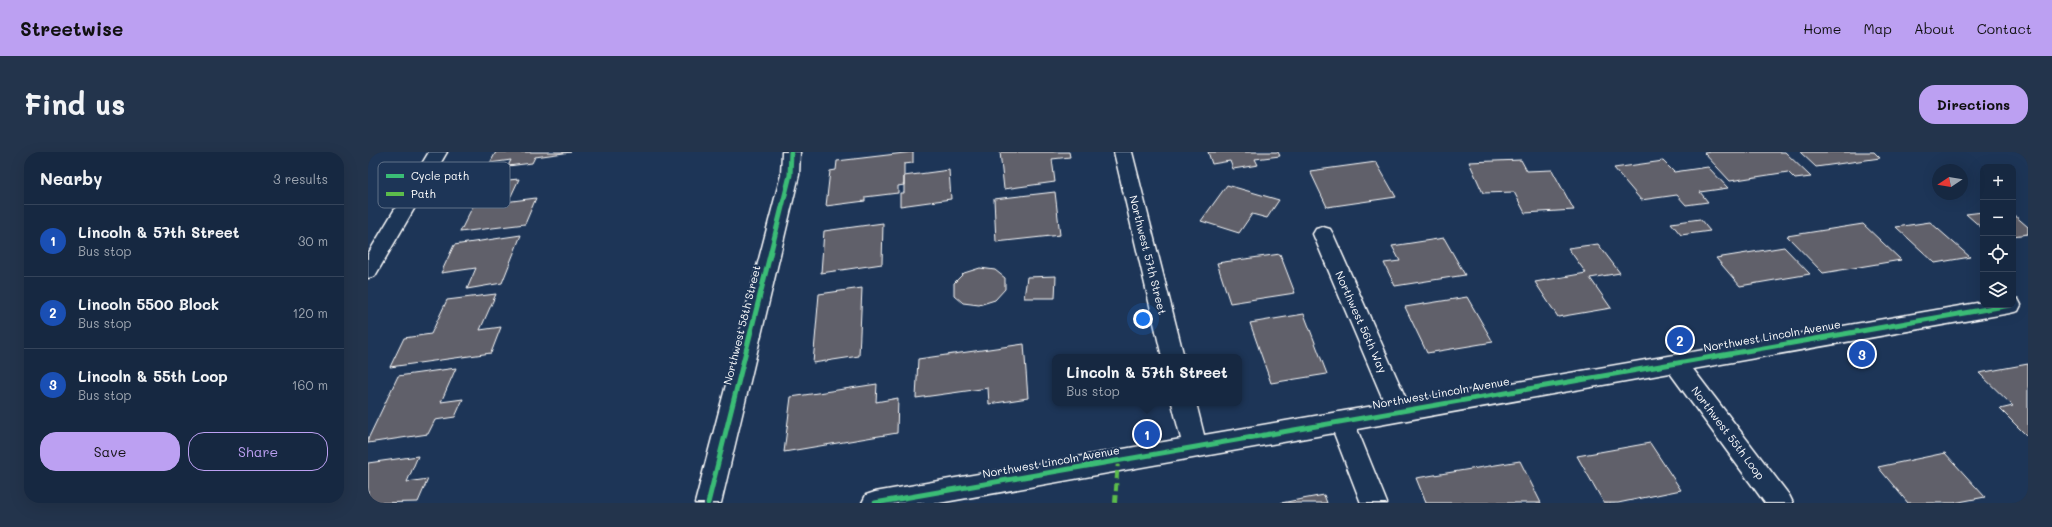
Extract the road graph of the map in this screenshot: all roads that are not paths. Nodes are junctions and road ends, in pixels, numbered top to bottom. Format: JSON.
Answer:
{"nodes":[{"id":1,"x":438,"y":152,"type":"edge"},
{"id":2,"x":791,"y":152,"type":"edge"},
{"id":3,"x":1124,"y":152,"type":"edge"},
{"id":4,"x":432,"y":162,"type":"edge"},
{"id":5,"x":405,"y":208,"type":"edge"},
{"id":6,"x":1323,"y":234,"type":"dead end"},
{"id":7,"x":368,"y":271,"type":"edge"},
{"id":8,"x":2028,"y":302,"type":"edge"},
{"id":9,"x":2016,"y":304,"type":"edge"},
{"id":10,"x":1995,"y":308,"type":"edge"},
{"id":11,"x":1172,"y":354,"type":"edge"},
{"id":12,"x":1675,"y":363,"type":"junction"},
{"id":13,"x":1185,"y":406,"type":"edge"},
{"id":14,"x":1400,"y":411,"type":"junction"},
{"id":15,"x":1342,"y":421,"type":"junction"},
{"id":16,"x":1195,"y":446,"type":"junction"},
{"id":17,"x":708,"y":503,"type":"edge"},
{"id":18,"x":875,"y":503,"type":"edge"},
{"id":19,"x":1374,"y":503,"type":"edge"},
{"id":20,"x":1780,"y":503,"type":"edge"}],
"edges":[{"from":1,"to":4,"type":"street"},
{"from":2,"to":17,"type":"street","name":"Northwest 58th Street"},
{"from":3,"to":11,"type":"street","name":"Northwest 57th Street"},
{"from":5,"to":7,"type":"street"},
{"from":6,"to":14,"type":"street","name":"Northwest 56th Way"},
{"from":8,"to":9,"type":"street","name":"Northwest Lincoln Avenue"},
{"from":10,"to":12,"type":"street","name":"Northwest Lincoln Avenue"},
{"from":12,"to":14,"type":"street","name":"Northwest Lincoln Avenue"},
{"from":12,"to":20,"type":"street","name":"Northwest 55th Loop"},
{"from":13,"to":16,"type":"street"},
{"from":14,"to":15,"type":"street","name":"Northwest Lincoln Avenue"},
{"from":15,"to":16,"type":"street","name":"Northwest Lincoln Avenue"},
{"from":15,"to":19,"type":"street"},
{"from":16,"to":18,"type":"street","name":"Northwest Lincoln Avenue"}]}
